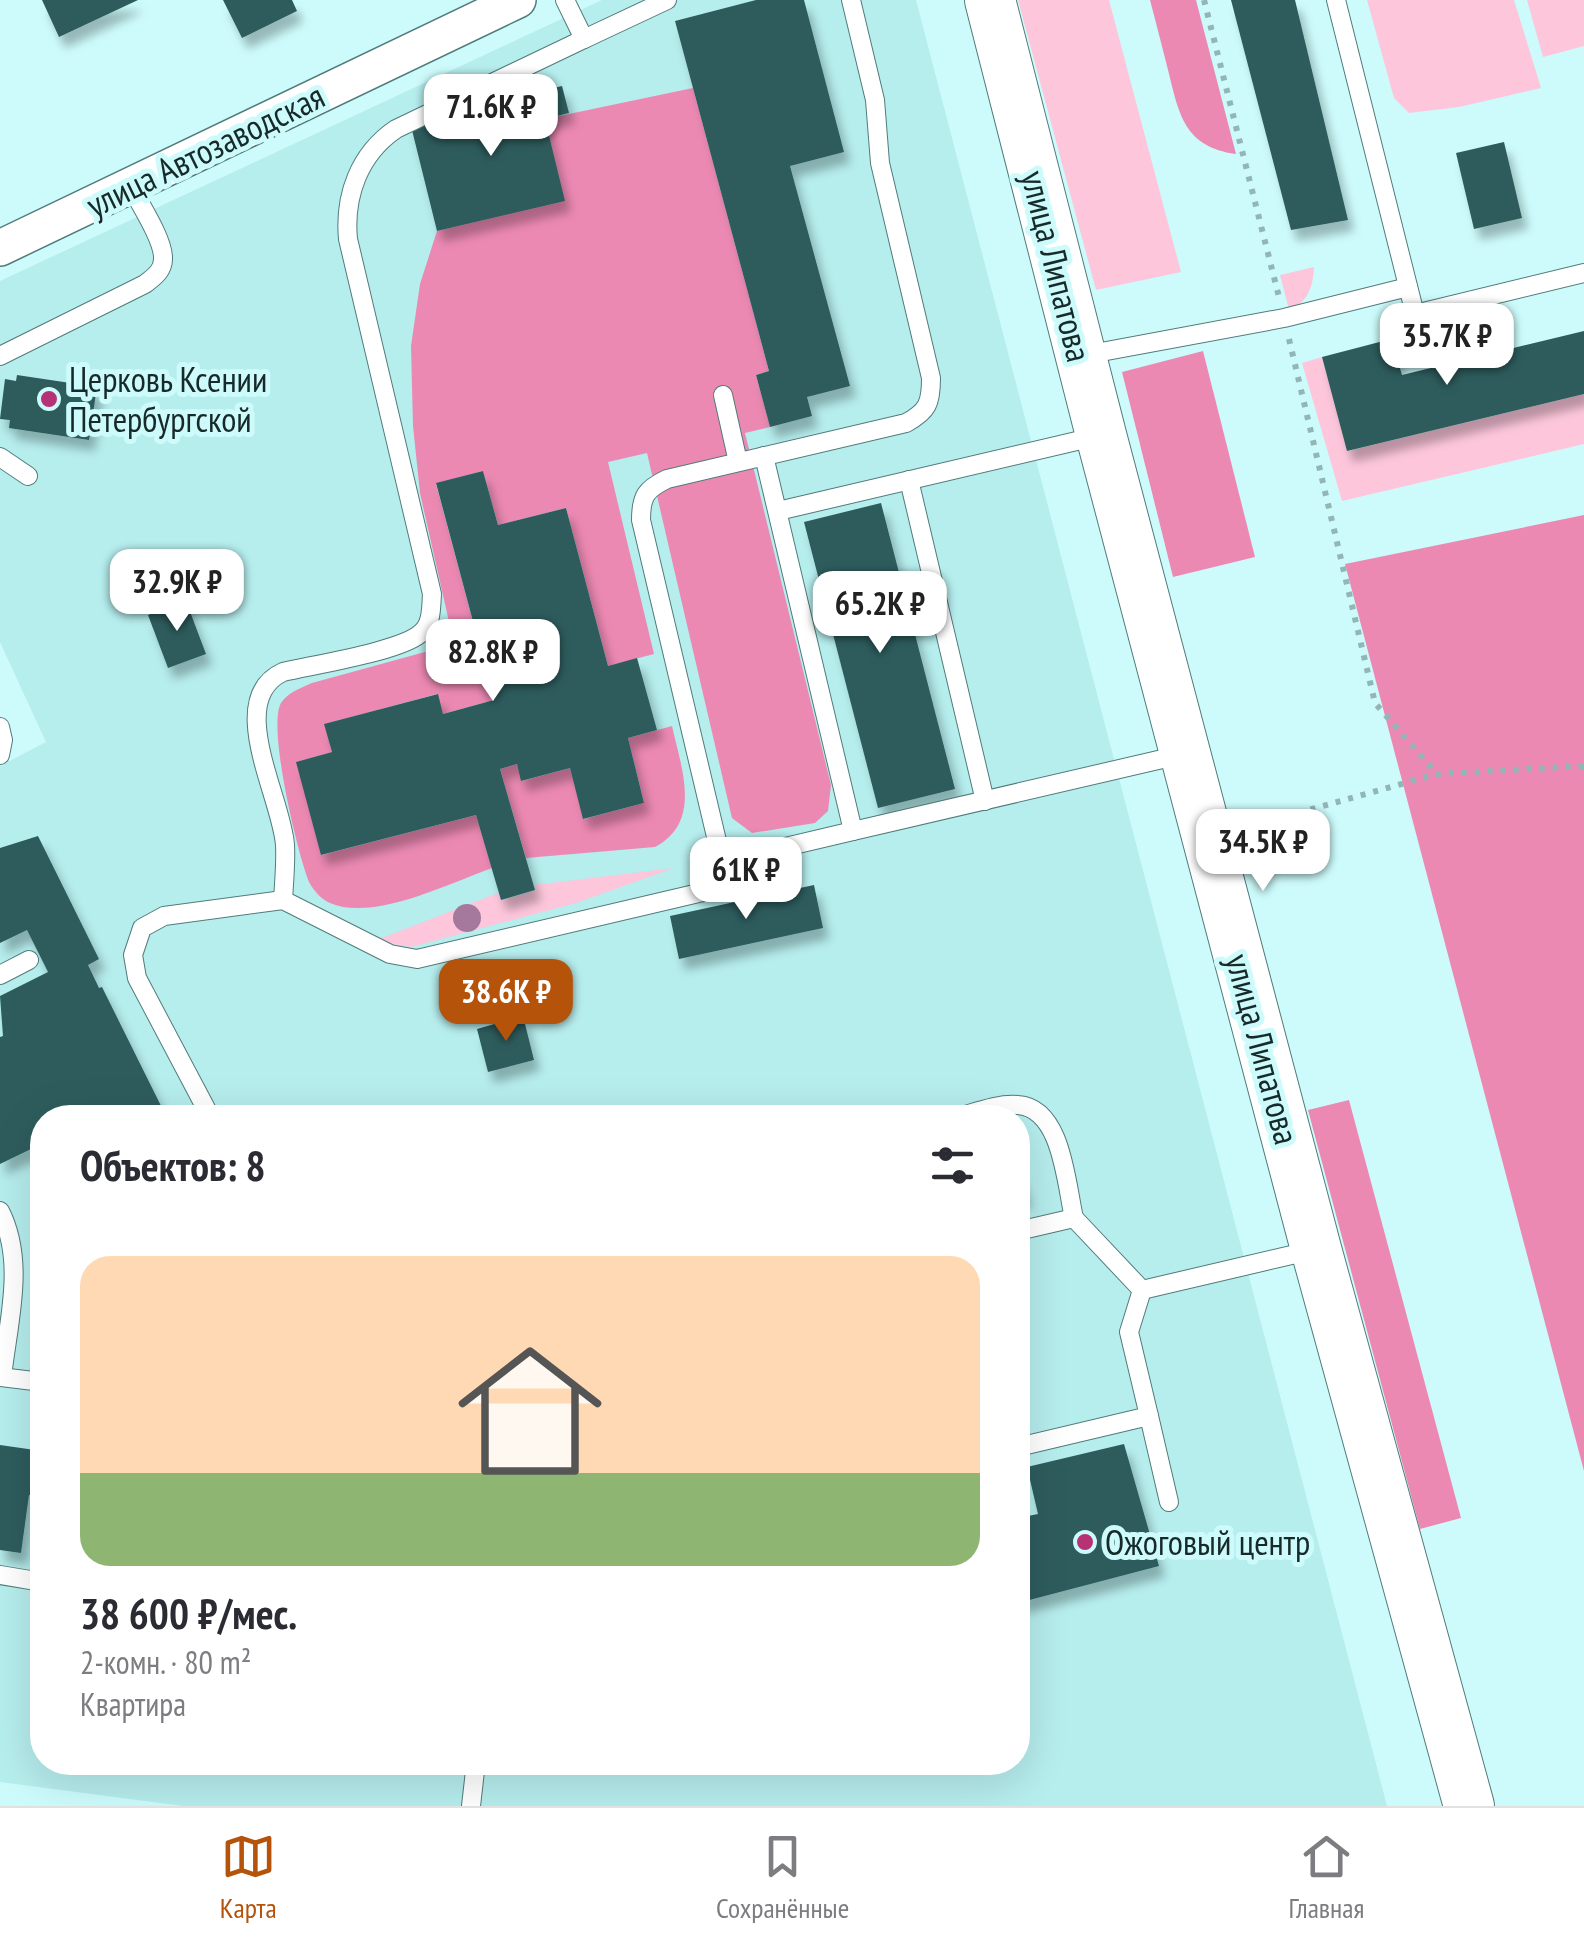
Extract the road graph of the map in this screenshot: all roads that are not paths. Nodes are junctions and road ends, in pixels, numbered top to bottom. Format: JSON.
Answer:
{"nodes":[{"id":1,"x":518,"y":0,"type":"edge"},
{"id":2,"x":565,"y":0,"type":"edge"},
{"id":3,"x":666,"y":0,"type":"edge"},
{"id":4,"x":851,"y":0,"type":"edge"},
{"id":5,"x":990,"y":0,"type":"edge"},
{"id":6,"x":1336,"y":0,"type":"edge"},
{"id":7,"x":584,"y":40,"type":"junction"},
{"id":8,"x":130,"y":186,"type":"junction"},
{"id":9,"x":0,"y":248,"type":"edge"},
{"id":10,"x":1584,"y":273,"type":"edge"},
{"id":11,"x":1408,"y":287,"type":"junction"},
{"id":12,"x":0,"y":356,"type":"edge"},
{"id":13,"x":1080,"y":356,"type":"junction"},
{"id":14,"x":723,"y":395,"type":"dead end"},
{"id":15,"x":1100,"y":435,"type":"junction"},
{"id":16,"x":764,"y":456,"type":"junction"},
{"id":17,"x":0,"y":457,"type":"edge"},
{"id":18,"x":738,"y":462,"type":"junction"},
{"id":19,"x":28,"y":476,"type":"dead end"},
{"id":20,"x":909,"y":480,"type":"junction"},
{"id":21,"x":778,"y":510,"type":"junction"},
{"id":22,"x":0,"y":727,"type":"edge"},
{"id":23,"x":1184,"y":754,"type":"junction"},
{"id":24,"x":0,"y":755,"type":"edge"},
{"id":25,"x":984,"y":801,"type":"junction"},
{"id":26,"x":853,"y":831,"type":"junction"},
{"id":27,"x":722,"y":862,"type":"junction"},
{"id":28,"x":283,"y":900,"type":"junction"},
{"id":29,"x":29,"y":960,"type":"dead end"},
{"id":30,"x":0,"y":975,"type":"edge"},
{"id":31,"x":204,"y":1105,"type":"edge"},
{"id":32,"x":1030,"y":1106,"type":"edge"},
{"id":33,"x":0,"y":1210,"type":"edge"},
{"id":34,"x":1074,"y":1218,"type":"junction"},
{"id":35,"x":1030,"y":1228,"type":"edge"},
{"id":36,"x":1316,"y":1249,"type":"junction"},
{"id":37,"x":1142,"y":1290,"type":"junction"},
{"id":38,"x":1,"y":1377,"type":"edge"},
{"id":39,"x":30,"y":1381,"type":"edge"},
{"id":40,"x":1149,"y":1416,"type":"junction"},
{"id":41,"x":1030,"y":1443,"type":"edge"},
{"id":42,"x":1169,"y":1502,"type":"dead end"},
{"id":43,"x":0,"y":1575,"type":"edge"},
{"id":44,"x":30,"y":1580,"type":"edge"},
{"id":45,"x":475,"y":1775,"type":"edge"},
{"id":46,"x":471,"y":1806,"type":"edge"},
{"id":47,"x":1469,"y":1806,"type":"edge"}],
"edges":[{"from":1,"to":8,"type":"street","name":"улица Автозаводская"},
{"from":2,"to":7,"type":"lane"},
{"from":3,"to":7,"type":"lane"},
{"from":4,"to":16,"type":"lane"},
{"from":5,"to":13,"type":"street","name":"улица Липатова"},
{"from":6,"to":11,"type":"lane"},
{"from":7,"to":28,"type":"lane"},
{"from":8,"to":9,"type":"street","name":"улица Автозаводская"},
{"from":8,"to":12,"type":"lane"},
{"from":10,"to":11,"type":"lane"},
{"from":11,"to":13,"type":"lane"},
{"from":13,"to":15,"type":"street","name":"улица Липатова"},
{"from":14,"to":18,"type":"lane"},
{"from":15,"to":20,"type":"lane"},
{"from":15,"to":23,"type":"street","name":"улица Липатова"},
{"from":16,"to":18,"type":"lane"},
{"from":16,"to":21,"type":"lane"},
{"from":17,"to":19,"type":"lane"},
{"from":18,"to":27,"type":"lane"},
{"from":20,"to":21,"type":"lane"},
{"from":20,"to":25,"type":"lane"},
{"from":21,"to":26,"type":"lane"},
{"from":22,"to":24,"type":"lane"},
{"from":23,"to":25,"type":"lane"},
{"from":23,"to":36,"type":"street","name":"улица Липатова"},
{"from":25,"to":26,"type":"lane"},
{"from":26,"to":27,"type":"lane"},
{"from":27,"to":28,"type":"lane"},
{"from":28,"to":31,"type":"lane"},
{"from":29,"to":30,"type":"lane"},
{"from":32,"to":34,"type":"lane"},
{"from":33,"to":38,"type":"lane"},
{"from":34,"to":35,"type":"lane"},
{"from":34,"to":37,"type":"lane"},
{"from":36,"to":37,"type":"lane"},
{"from":36,"to":47,"type":"street","name":"улица Липатова"},
{"from":37,"to":40,"type":"lane"},
{"from":38,"to":39,"type":"lane"},
{"from":40,"to":41,"type":"lane"},
{"from":40,"to":42,"type":"lane"},
{"from":43,"to":44,"type":"lane"},
{"from":45,"to":46,"type":"lane"}]}
